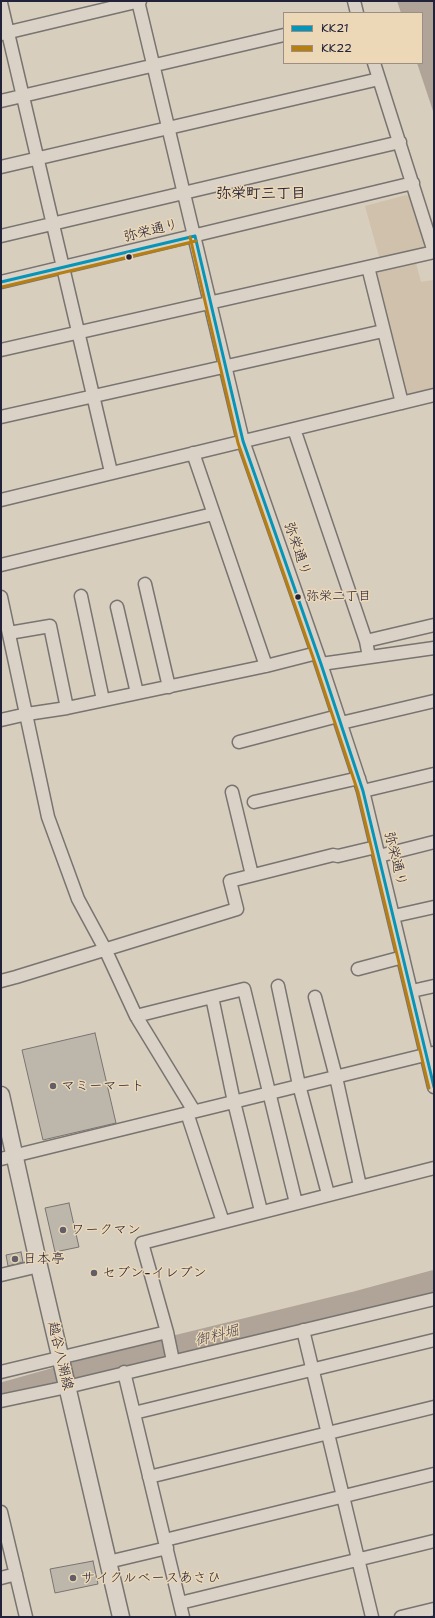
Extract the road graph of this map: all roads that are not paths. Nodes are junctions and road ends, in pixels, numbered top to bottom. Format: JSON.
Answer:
{"nodes":[{"id":1,"x":139,"y":1,"type":"edge"},
{"id":2,"x":354,"y":1,"type":"edge"},
{"id":3,"x":1,"y":3,"type":"edge"},
{"id":4,"x":357,"y":12,"type":"edge"},
{"id":5,"x":4,"y":33,"type":"edge"},
{"id":6,"x":283,"y":35,"type":"edge"},
{"id":7,"x":374,"y":64,"type":"edge"},
{"id":8,"x":153,"y":65,"type":"junction"},
{"id":9,"x":379,"y":79,"type":"junction"},
{"id":10,"x":23,"y":95,"type":"junction"},
{"id":11,"x":1,"y":100,"type":"edge"},
{"id":12,"x":168,"y":128,"type":"junction"},
{"id":13,"x":400,"y":142,"type":"junction"},
{"id":14,"x":38,"y":159,"type":"junction"},
{"id":15,"x":1,"y":167,"type":"edge"},
{"id":16,"x":413,"y":183,"type":"junction"},
{"id":17,"x":184,"y":193,"type":"junction"},
{"id":18,"x":53,"y":224,"type":"junction"},
{"id":19,"x":1,"y":236,"type":"edge"},
{"id":20,"x":195,"y":236,"type":"junction"},
{"id":21,"x":64,"y":267,"type":"junction"},
{"id":22,"x":368,"y":267,"type":"junction"},
{"id":23,"x":1,"y":282,"type":"edge"},
{"id":24,"x":210,"y":303,"type":"junction"},
{"id":25,"x":384,"y":331,"type":"junction"},
{"id":26,"x":78,"y":333,"type":"junction"},
{"id":27,"x":1,"y":350,"type":"edge"},
{"id":28,"x":225,"y":366,"type":"junction"},
{"id":29,"x":434,"y":395,"type":"edge"},
{"id":30,"x":93,"y":396,"type":"junction"},
{"id":31,"x":402,"y":403,"type":"junction"},
{"id":32,"x":1,"y":417,"type":"edge"},
{"id":33,"x":294,"y":429,"type":"junction"},
{"id":34,"x":243,"y":441,"type":"junction"},
{"id":35,"x":193,"y":454,"type":"junction"},
{"id":36,"x":111,"y":472,"type":"junction"},
{"id":37,"x":1,"y":500,"type":"edge"},
{"id":38,"x":214,"y":514,"type":"junction"},
{"id":39,"x":1,"y":565,"type":"edge"},
{"id":40,"x":145,"y":584,"type":"dead end"},
{"id":41,"x":81,"y":596,"type":"dead end"},
{"id":42,"x":2,"y":604,"type":"edge"},
{"id":43,"x":117,"y":607,"type":"dead end"},
{"id":44,"x":434,"y":625,"type":"edge"},
{"id":45,"x":9,"y":633,"type":"junction"},
{"id":46,"x":366,"y":641,"type":"junction"},
{"id":47,"x":434,"y":648,"type":"edge"},
{"id":48,"x":374,"y":656,"type":"junction"},
{"id":49,"x":319,"y":659,"type":"junction"},
{"id":50,"x":266,"y":666,"type":"junction"},
{"id":51,"x":169,"y":687,"type":"junction"},
{"id":52,"x":137,"y":693,"type":"junction"},
{"id":53,"x":103,"y":700,"type":"junction"},
{"id":54,"x":434,"y":701,"type":"edge"},
{"id":55,"x":67,"y":708,"type":"junction"},
{"id":56,"x":27,"y":714,"type":"junction"},
{"id":57,"x":1,"y":720,"type":"edge"},
{"id":58,"x":339,"y":720,"type":"junction"},
{"id":59,"x":239,"y":742,"type":"dead end"},
{"id":60,"x":434,"y":774,"type":"edge"},
{"id":61,"x":359,"y":778,"type":"junction"},
{"id":62,"x":363,"y":791,"type":"junction"},
{"id":63,"x":232,"y":792,"type":"dead end"},
{"id":64,"x":254,"y":802,"type":"dead end"},
{"id":65,"x":434,"y":842,"type":"edge"},
{"id":66,"x":378,"y":852,"type":"junction"},
{"id":67,"x":252,"y":875,"type":"junction"},
{"id":68,"x":434,"y":907,"type":"edge"},
{"id":69,"x":394,"y":916,"type":"junction"},
{"id":70,"x":105,"y":949,"type":"junction"},
{"id":71,"x":403,"y":957,"type":"junction"},
{"id":72,"x":358,"y":969,"type":"dead end"},
{"id":73,"x":1,"y":981,"type":"edge"},
{"id":74,"x":278,"y":986,"type":"dead end"},
{"id":75,"x":434,"y":986,"type":"edge"},
{"id":76,"x":412,"y":991,"type":"junction"},
{"id":77,"x":212,"y":997,"type":"junction"},
{"id":78,"x":315,"y":997,"type":"dead end"},
{"id":79,"x":136,"y":1016,"type":"junction"},
{"id":80,"x":430,"y":1053,"type":"edge"},
{"id":81,"x":336,"y":1077,"type":"junction"},
{"id":82,"x":300,"y":1086,"type":"junction"},
{"id":83,"x":434,"y":1087,"type":"edge"},
{"id":84,"x":269,"y":1093,"type":"junction"},
{"id":85,"x":1,"y":1095,"type":"edge"},
{"id":86,"x":234,"y":1102,"type":"junction"},
{"id":87,"x":190,"y":1112,"type":"junction"},
{"id":88,"x":8,"y":1157,"type":"edge"},
{"id":89,"x":434,"y":1168,"type":"edge"},
{"id":90,"x":360,"y":1186,"type":"junction"},
{"id":91,"x":328,"y":1194,"type":"junction"},
{"id":92,"x":296,"y":1202,"type":"junction"},
{"id":93,"x":261,"y":1211,"type":"junction"},
{"id":94,"x":222,"y":1222,"type":"junction"},
{"id":95,"x":39,"y":1266,"type":"junction"},
{"id":96,"x":1,"y":1275,"type":"edge"},
{"id":97,"x":434,"y":1299,"type":"edge"},
{"id":98,"x":303,"y":1330,"type":"junction"},
{"id":99,"x":167,"y":1333,"type":"junction"},
{"id":100,"x":434,"y":1340,"type":"edge"},
{"id":101,"x":173,"y":1359,"type":"junction"},
{"id":102,"x":61,"y":1360,"type":"junction"},
{"id":103,"x":313,"y":1370,"type":"junction"},
{"id":104,"x":1,"y":1372,"type":"edge"},
{"id":105,"x":124,"y":1372,"type":"junction"},
{"id":106,"x":67,"y":1384,"type":"junction"},
{"id":107,"x":1,"y":1401,"type":"edge"},
{"id":108,"x":434,"y":1407,"type":"edge"},
{"id":109,"x":134,"y":1413,"type":"junction"},
{"id":110,"x":328,"y":1433,"type":"junction"},
{"id":111,"x":434,"y":1474,"type":"edge"},
{"id":112,"x":149,"y":1477,"type":"junction"},
{"id":113,"x":343,"y":1496,"type":"junction"},
{"id":114,"x":1,"y":1512,"type":"edge"},
{"id":115,"x":3,"y":1528,"type":"edge"},
{"id":116,"x":434,"y":1541,"type":"edge"},
{"id":117,"x":166,"y":1544,"type":"junction"},
{"id":118,"x":358,"y":1559,"type":"junction"},
{"id":119,"x":108,"y":1562,"type":"junction"},
{"id":120,"x":16,"y":1574,"type":"junction"},
{"id":121,"x":1,"y":1578,"type":"edge"},
{"id":122,"x":180,"y":1603,"type":"junction"},
{"id":123,"x":434,"y":1609,"type":"edge"},
{"id":124,"x":22,"y":1616,"type":"edge"},
{"id":125,"x":121,"y":1617,"type":"edge"},
{"id":126,"x":183,"y":1617,"type":"edge"},
{"id":127,"x":372,"y":1617,"type":"edge"},
{"id":128,"x":401,"y":1617,"type":"edge"}],
"edges":[{"from":1,"to":5,"type":"street"},
{"from":1,"to":8,"type":"street"},
{"from":2,"to":4,"type":"street"},
{"from":3,"to":5,"type":"street"},
{"from":5,"to":10,"type":"street"},
{"from":6,"to":8,"type":"street"},
{"from":7,"to":9,"type":"street"},
{"from":8,"to":10,"type":"street"},
{"from":8,"to":12,"type":"street"},
{"from":9,"to":12,"type":"street"},
{"from":9,"to":13,"type":"street"},
{"from":10,"to":11,"type":"street"},
{"from":10,"to":14,"type":"street"},
{"from":12,"to":14,"type":"street"},
{"from":12,"to":17,"type":"street"},
{"from":13,"to":16,"type":"street"},
{"from":13,"to":17,"type":"street"},
{"from":14,"to":15,"type":"street"},
{"from":14,"to":18,"type":"street"},
{"from":16,"to":20,"type":"street"},
{"from":16,"to":22,"type":"street"},
{"from":17,"to":18,"type":"street"},
{"from":17,"to":20,"type":"street"},
{"from":18,"to":19,"type":"street"},
{"from":18,"to":21,"type":"street"},
{"from":20,"to":21,"type":"street","name":"弥栄通り"},
{"from":20,"to":24,"type":"street","name":"弥栄通り"},
{"from":21,"to":23,"type":"street","name":"弥栄通り"},
{"from":21,"to":26,"type":"street"},
{"from":22,"to":24,"type":"street"},
{"from":22,"to":25,"type":"street"},
{"from":24,"to":26,"type":"street"},
{"from":24,"to":28,"type":"street","name":"弥栄通り"},
{"from":25,"to":28,"type":"street"},
{"from":25,"to":31,"type":"street"},
{"from":26,"to":27,"type":"street"},
{"from":26,"to":30,"type":"street"},
{"from":28,"to":30,"type":"street"},
{"from":28,"to":34,"type":"street","name":"弥栄通り"},
{"from":29,"to":31,"type":"street"},
{"from":30,"to":32,"type":"street"},
{"from":30,"to":36,"type":"street"},
{"from":31,"to":33,"type":"street"},
{"from":33,"to":34,"type":"street"},
{"from":33,"to":46,"type":"street"},
{"from":34,"to":35,"type":"street"},
{"from":34,"to":49,"type":"street","name":"弥栄通り"},
{"from":35,"to":36,"type":"street"},
{"from":35,"to":38,"type":"street"},
{"from":36,"to":37,"type":"street"},
{"from":38,"to":39,"type":"street"},
{"from":38,"to":50,"type":"street"},
{"from":40,"to":51,"type":"street"},
{"from":41,"to":53,"type":"street"},
{"from":42,"to":45,"type":"street"},
{"from":43,"to":52,"type":"street"},
{"from":44,"to":46,"type":"street"},
{"from":45,"to":55,"type":"street"},
{"from":45,"to":56,"type":"street"},
{"from":46,"to":48,"type":"street"},
{"from":47,"to":48,"type":"street"},
{"from":48,"to":49,"type":"street"},
{"from":49,"to":50,"type":"street"},
{"from":49,"to":58,"type":"street","name":"弥栄通り"},
{"from":50,"to":51,"type":"street"},
{"from":51,"to":52,"type":"street"},
{"from":52,"to":53,"type":"street"},
{"from":53,"to":55,"type":"street"},
{"from":54,"to":58,"type":"street"},
{"from":55,"to":56,"type":"street"},
{"from":56,"to":57,"type":"street"},
{"from":56,"to":70,"type":"street"},
{"from":58,"to":59,"type":"street"},
{"from":58,"to":61,"type":"street","name":"弥栄通り"},
{"from":60,"to":62,"type":"street"},
{"from":61,"to":62,"type":"street","name":"弥栄通り"},
{"from":61,"to":64,"type":"street"},
{"from":62,"to":66,"type":"street","name":"弥栄通り"},
{"from":63,"to":67,"type":"street"},
{"from":65,"to":66,"type":"street"},
{"from":66,"to":67,"type":"street"},
{"from":66,"to":69,"type":"street","name":"弥栄通り"},
{"from":67,"to":70,"type":"street"},
{"from":68,"to":69,"type":"street"},
{"from":69,"to":71,"type":"street","name":"弥栄通り"},
{"from":70,"to":73,"type":"street"},
{"from":70,"to":79,"type":"street"},
{"from":71,"to":72,"type":"street"},
{"from":71,"to":76,"type":"street","name":"弥栄通り"},
{"from":74,"to":82,"type":"street"},
{"from":75,"to":76,"type":"street"},
{"from":76,"to":80,"type":"street","name":"弥栄通り"},
{"from":77,"to":79,"type":"street"},
{"from":77,"to":84,"type":"street"},
{"from":77,"to":86,"type":"street"},
{"from":78,"to":81,"type":"street"},
{"from":79,"to":87,"type":"street"},
{"from":80,"to":81,"type":"street"},
{"from":80,"to":83,"type":"street","name":"弥栄通り"},
{"from":81,"to":82,"type":"street"},
{"from":81,"to":90,"type":"street"},
{"from":82,"to":84,"type":"street"},
{"from":82,"to":91,"type":"street"},
{"from":84,"to":86,"type":"street"},
{"from":84,"to":92,"type":"street"},
{"from":85,"to":88,"type":"main road","name":"越谷八潮線"},
{"from":86,"to":87,"type":"street"},
{"from":86,"to":93,"type":"street"},
{"from":87,"to":88,"type":"street"},
{"from":87,"to":94,"type":"street"},
{"from":88,"to":95,"type":"main road","name":"越谷八潮線"},
{"from":89,"to":90,"type":"street"},
{"from":90,"to":91,"type":"street"},
{"from":91,"to":92,"type":"street"},
{"from":92,"to":93,"type":"street"},
{"from":93,"to":94,"type":"street"},
{"from":94,"to":99,"type":"street"},
{"from":95,"to":96,"type":"street"},
{"from":95,"to":102,"type":"main road","name":"越谷八潮線"},
{"from":97,"to":98,"type":"street"},
{"from":98,"to":101,"type":"street"},
{"from":98,"to":103,"type":"street"},
{"from":99,"to":101,"type":"street"},
{"from":99,"to":102,"type":"street"},
{"from":100,"to":103,"type":"street"},
{"from":101,"to":105,"type":"street"},
{"from":102,"to":104,"type":"street"},
{"from":102,"to":106,"type":"main road","name":"越谷八潮線"},
{"from":103,"to":109,"type":"street"},
{"from":103,"to":110,"type":"street"},
{"from":105,"to":106,"type":"street"},
{"from":105,"to":109,"type":"street"},
{"from":106,"to":107,"type":"street"},
{"from":106,"to":119,"type":"main road","name":"越谷八潮線"},
{"from":108,"to":110,"type":"street"},
{"from":109,"to":112,"type":"street"},
{"from":110,"to":112,"type":"street"},
{"from":110,"to":113,"type":"street"},
{"from":111,"to":113,"type":"street"},
{"from":112,"to":117,"type":"street"},
{"from":113,"to":117,"type":"street"},
{"from":113,"to":118,"type":"street"},
{"from":114,"to":115,"type":"street"},
{"from":115,"to":120,"type":"street"},
{"from":116,"to":118,"type":"street"},
{"from":117,"to":119,"type":"street"},
{"from":117,"to":122,"type":"street"},
{"from":118,"to":122,"type":"street"},
{"from":118,"to":127,"type":"street"},
{"from":119,"to":125,"type":"main road","name":"越谷八潮線"},
{"from":120,"to":121,"type":"street"},
{"from":120,"to":124,"type":"street"},
{"from":122,"to":126,"type":"street"},
{"from":123,"to":128,"type":"street"}]}
